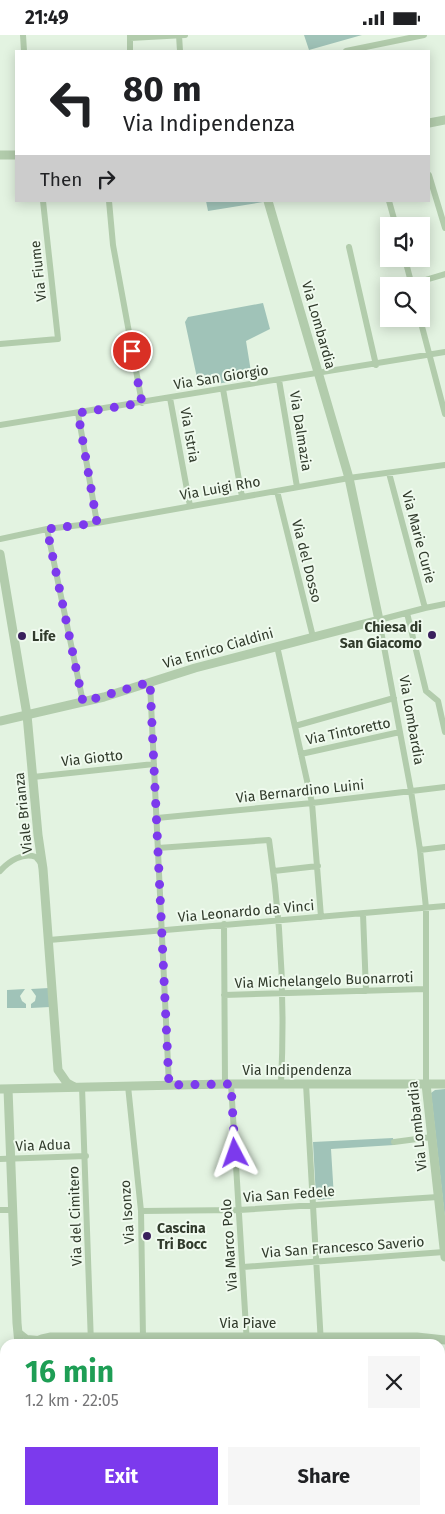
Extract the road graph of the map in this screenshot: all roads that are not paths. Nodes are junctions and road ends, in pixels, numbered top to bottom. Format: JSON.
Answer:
{"nodes":[{"id":1,"x":23,"y":35,"type":"edge"},
{"id":2,"x":179,"y":35,"type":"edge"},
{"id":3,"x":186,"y":35,"type":"edge"},
{"id":4,"x":424,"y":35,"type":"edge"},
{"id":5,"x":130,"y":37,"type":"edge"},
{"id":6,"x":24,"y":50,"type":"edge"},
{"id":7,"x":130,"y":50,"type":"edge"},
{"id":8,"x":180,"y":50,"type":"edge"},
{"id":9,"x":351,"y":50,"type":"edge"},
{"id":10,"x":445,"y":120,"type":"edge"},
{"id":11,"x":430,"y":123,"type":"edge"},
{"id":12,"x":0,"y":155,"type":"edge"},
{"id":13,"x":15,"y":155,"type":"edge"},
{"id":14,"x":430,"y":178,"type":"edge"},
{"id":15,"x":43,"y":202,"type":"edge"},
{"id":16,"x":109,"y":202,"type":"edge"},
{"id":17,"x":268,"y":202,"type":"edge"},
{"id":18,"x":389,"y":202,"type":"edge"},
{"id":19,"x":393,"y":217,"type":"edge"},
{"id":20,"x":445,"y":228,"type":"edge"},
{"id":21,"x":349,"y":247,"type":"dead end"},
{"id":22,"x":445,"y":274,"type":"edge"},
{"id":23,"x":430,"y":279,"type":"edge"},
{"id":24,"x":422,"y":327,"type":"edge"},
{"id":25,"x":0,"y":344,"type":"edge"},
{"id":26,"x":445,"y":352,"type":"edge"},
{"id":27,"x":430,"y":355,"type":"junction"},
{"id":28,"x":376,"y":365,"type":"junction"},
{"id":29,"x":318,"y":373,"type":"junction"},
{"id":30,"x":279,"y":380,"type":"junction"},
{"id":31,"x":223,"y":389,"type":"junction"},
{"id":32,"x":170,"y":398,"type":"junction"},
{"id":33,"x":142,"y":403,"type":"junction"},
{"id":34,"x":78,"y":413,"type":"junction"},
{"id":35,"x":445,"y":414,"type":"edge"},
{"id":36,"x":0,"y":425,"type":"edge"},
{"id":37,"x":445,"y":465,"type":"edge"},
{"id":38,"x":389,"y":473,"type":"junction"},
{"id":39,"x":349,"y":478,"type":"junction"},
{"id":40,"x":297,"y":487,"type":"junction"},
{"id":41,"x":277,"y":491,"type":"junction"},
{"id":42,"x":242,"y":497,"type":"junction"},
{"id":43,"x":190,"y":506,"type":"junction"},
{"id":44,"x":97,"y":523,"type":"junction"},
{"id":45,"x":47,"y":529,"type":"junction"},
{"id":46,"x":0,"y":539,"type":"edge"},
{"id":47,"x":0,"y":554,"type":"edge"},
{"id":48,"x":441,"y":605,"type":"edge"},
{"id":49,"x":425,"y":608,"type":"junction"},
{"id":50,"x":407,"y":613,"type":"junction"},
{"id":51,"x":379,"y":620,"type":"junction"},
{"id":52,"x":313,"y":637,"type":"junction"},
{"id":53,"x":277,"y":646,"type":"junction"},
{"id":54,"x":150,"y":682,"type":"junction"},
{"id":55,"x":394,"y":698,"type":"junction"},
{"id":56,"x":438,"y":701,"type":"junction"},
{"id":57,"x":83,"y":702,"type":"junction"},
{"id":58,"x":445,"y":705,"type":"edge"},
{"id":59,"x":27,"y":715,"type":"junction"},
{"id":60,"x":0,"y":721,"type":"edge"},
{"id":61,"x":295,"y":725,"type":"junction"},
{"id":62,"x":445,"y":732,"type":"edge"},
{"id":63,"x":400,"y":733,"type":"junction"},
{"id":64,"x":301,"y":754,"type":"junction"},
{"id":65,"x":154,"y":764,"type":"junction"},
{"id":66,"x":33,"y":777,"type":"junction"},
{"id":67,"x":445,"y":787,"type":"edge"},
{"id":68,"x":411,"y":791,"type":"junction"},
{"id":69,"x":312,"y":803,"type":"junction"},
{"id":70,"x":157,"y":818,"type":"junction"},
{"id":71,"x":38,"y":835,"type":"junction"},
{"id":72,"x":445,"y":847,"type":"edge"},
{"id":73,"x":158,"y":848,"type":"junction"},
{"id":74,"x":420,"y":850,"type":"junction"},
{"id":75,"x":25,"y":855,"type":"junction"},
{"id":76,"x":318,"y":866,"type":"junction"},
{"id":77,"x":43,"y":869,"type":"junction"},
{"id":78,"x":0,"y":871,"type":"edge"},
{"id":79,"x":274,"y":871,"type":"junction"},
{"id":80,"x":445,"y":907,"type":"edge"},
{"id":81,"x":426,"y":908,"type":"junction"},
{"id":82,"x":363,"y":914,"type":"junction"},
{"id":83,"x":321,"y":917,"type":"junction"},
{"id":84,"x":279,"y":920,"type":"junction"},
{"id":85,"x":224,"y":924,"type":"junction"},
{"id":86,"x":162,"y":930,"type":"junction"},
{"id":87,"x":49,"y":940,"type":"junction"},
{"id":88,"x":425,"y":989,"type":"junction"},
{"id":89,"x":366,"y":991,"type":"junction"},
{"id":90,"x":282,"y":994,"type":"junction"},
{"id":91,"x":224,"y":995,"type":"junction"},
{"id":92,"x":58,"y":1070,"type":"junction"},
{"id":93,"x":228,"y":1084,"type":"junction"},
{"id":94,"x":281,"y":1084,"type":"junction"},
{"id":95,"x":306,"y":1084,"type":"junction"},
{"id":96,"x":426,"y":1084,"type":"junction"},
{"id":97,"x":445,"y":1084,"type":"edge"},
{"id":98,"x":169,"y":1085,"type":"junction"},
{"id":99,"x":128,"y":1086,"type":"junction"},
{"id":100,"x":78,"y":1087,"type":"junction"},
{"id":101,"x":51,"y":1088,"type":"junction"},
{"id":102,"x":4,"y":1089,"type":"edge"},
{"id":103,"x":432,"y":1137,"type":"junction"},
{"id":104,"x":394,"y":1142,"type":"dead end"},
{"id":105,"x":86,"y":1156,"type":"junction"},
{"id":106,"x":11,"y":1158,"type":"junction"},
{"id":107,"x":0,"y":1159,"type":"edge"},
{"id":108,"x":438,"y":1197,"type":"junction"},
{"id":109,"x":312,"y":1205,"type":"junction"},
{"id":110,"x":13,"y":1209,"type":"junction"},
{"id":111,"x":0,"y":1210,"type":"edge"},
{"id":112,"x":239,"y":1210,"type":"junction"},
{"id":113,"x":141,"y":1211,"type":"junction"},
{"id":114,"x":444,"y":1252,"type":"edge"},
{"id":115,"x":445,"y":1257,"type":"edge"},
{"id":116,"x":316,"y":1262,"type":"junction"},
{"id":117,"x":242,"y":1267,"type":"junction"},
{"id":118,"x":17,"y":1326,"type":"junction"},
{"id":119,"x":445,"y":1334,"type":"edge"},
{"id":120,"x":429,"y":1337,"type":"junction"},
{"id":121,"x":143,"y":1338,"type":"junction"},
{"id":122,"x":14,"y":1339,"type":"edge"},
{"id":123,"x":18,"y":1339,"type":"edge"},
{"id":124,"x":32,"y":1339,"type":"edge"},
{"id":125,"x":59,"y":1339,"type":"edge"},
{"id":126,"x":74,"y":1339,"type":"edge"},
{"id":127,"x":88,"y":1339,"type":"edge"},
{"id":128,"x":125,"y":1339,"type":"edge"},
{"id":129,"x":195,"y":1339,"type":"edge"},
{"id":130,"x":247,"y":1339,"type":"edge"},
{"id":131,"x":321,"y":1339,"type":"edge"},
{"id":132,"x":357,"y":1339,"type":"edge"},
{"id":133,"x":440,"y":1339,"type":"edge"}],
"edges":[{"from":1,"to":6,"type":"street"},
{"from":2,"to":3,"type":"street"},
{"from":2,"to":5,"type":"street"},
{"from":2,"to":8,"type":"street"},
{"from":4,"to":9,"type":"street"},
{"from":5,"to":7,"type":"street"},
{"from":10,"to":11,"type":"street"},
{"from":12,"to":13,"type":"street"},
{"from":14,"to":20,"type":"street"},
{"from":15,"to":25,"type":"street","name":"Via Fiume"},
{"from":16,"to":33,"type":"street"},
{"from":17,"to":29,"type":"street","name":"Via Lombardia"},
{"from":18,"to":19,"type":"street"},
{"from":21,"to":28,"type":"street"},
{"from":22,"to":23,"type":"street"},
{"from":24,"to":27,"type":"street"},
{"from":26,"to":27,"type":"street","name":"Via San Giorgio"},
{"from":27,"to":28,"type":"street","name":"Via San Giorgio"},
{"from":27,"to":35,"type":"street"},
{"from":28,"to":29,"type":"street","name":"Via San Giorgio"},
{"from":29,"to":30,"type":"street","name":"Via San Giorgio"},
{"from":29,"to":39,"type":"street","name":"Via Lombardia"},
{"from":30,"to":31,"type":"street","name":"Via San Giorgio"},
{"from":30,"to":40,"type":"street","name":"Via Dalmazia"},
{"from":31,"to":32,"type":"street","name":"Via San Giorgio"},
{"from":31,"to":42,"type":"street"},
{"from":32,"to":33,"type":"street","name":"Via San Giorgio"},
{"from":32,"to":43,"type":"street","name":"Via Istria"},
{"from":33,"to":34,"type":"street","name":"Via San Giorgio"},
{"from":34,"to":36,"type":"street","name":"Via San Giorgio"},
{"from":34,"to":44,"type":"street"},
{"from":37,"to":38,"type":"street","name":"Via Luigi Rho"},
{"from":38,"to":39,"type":"street","name":"Via Luigi Rho"},
{"from":38,"to":49,"type":"street","name":"Via Marie Curie"},
{"from":39,"to":40,"type":"street","name":"Via Luigi Rho"},
{"from":39,"to":51,"type":"street","name":"Via Lombardia"},
{"from":40,"to":41,"type":"street","name":"Via Luigi Rho"},
{"from":41,"to":42,"type":"street","name":"Via Luigi Rho"},
{"from":41,"to":52,"type":"street","name":"Via del Dosso"},
{"from":42,"to":43,"type":"street","name":"Via Luigi Rho"},
{"from":43,"to":44,"type":"street","name":"Via Luigi Rho"},
{"from":44,"to":45,"type":"street","name":"Via Luigi Rho"},
{"from":45,"to":46,"type":"street","name":"Via Luigi Rho"},
{"from":45,"to":57,"type":"street"},
{"from":47,"to":59,"type":"street","name":"Viale Brianza"},
{"from":48,"to":49,"type":"street","name":"Via Enrico Cialdini"},
{"from":49,"to":50,"type":"street","name":"Via Enrico Cialdini"},
{"from":50,"to":51,"type":"street","name":"Via Enrico Cialdini"},
{"from":50,"to":56,"type":"street"},
{"from":51,"to":52,"type":"street","name":"Via Enrico Cialdini"},
{"from":51,"to":55,"type":"street","name":"Via Lombardia"},
{"from":52,"to":53,"type":"street","name":"Via Enrico Cialdini"},
{"from":53,"to":54,"type":"street","name":"Via Enrico Cialdini"},
{"from":53,"to":61,"type":"street"},
{"from":54,"to":57,"type":"street","name":"Via Enrico Cialdini"},
{"from":54,"to":65,"type":"street"},
{"from":55,"to":61,"type":"street"},
{"from":55,"to":63,"type":"street","name":"Via Lombardia"},
{"from":56,"to":58,"type":"street"},
{"from":56,"to":62,"type":"street"},
{"from":57,"to":59,"type":"street","name":"Via Enrico Cialdini"},
{"from":59,"to":60,"type":"street","name":"Via Enrico Cialdini"},
{"from":59,"to":66,"type":"street","name":"Viale Brianza"},
{"from":61,"to":64,"type":"street"},
{"from":63,"to":64,"type":"street","name":"Via Tintoretto"},
{"from":63,"to":68,"type":"street","name":"Via Lombardia"},
{"from":64,"to":69,"type":"street"},
{"from":65,"to":66,"type":"street","name":"Via Giotto"},
{"from":65,"to":70,"type":"street"},
{"from":66,"to":71,"type":"street","name":"Viale Brianza"},
{"from":67,"to":68,"type":"street","name":"Via Bernardino Luini"},
{"from":68,"to":69,"type":"street","name":"Via Bernardino Luini"},
{"from":68,"to":74,"type":"street","name":"Via Lombardia"},
{"from":69,"to":70,"type":"street","name":"Via Bernardino Luini"},
{"from":69,"to":76,"type":"street"},
{"from":70,"to":73,"type":"street"},
{"from":71,"to":75,"type":"street"},
{"from":71,"to":77,"type":"street","name":"Viale Brianza"},
{"from":72,"to":74,"type":"street"},
{"from":73,"to":79,"type":"street"},
{"from":73,"to":86,"type":"street"},
{"from":74,"to":81,"type":"street","name":"Via Lombardia"},
{"from":75,"to":77,"type":"street"},
{"from":75,"to":78,"type":"street"},
{"from":76,"to":79,"type":"street"},
{"from":76,"to":83,"type":"street"},
{"from":77,"to":87,"type":"street","name":"Viale Brianza"},
{"from":79,"to":84,"type":"street"},
{"from":80,"to":81,"type":"street","name":"Via Leonardo da Vinci"},
{"from":81,"to":82,"type":"street","name":"Via Leonardo da Vinci"},
{"from":81,"to":88,"type":"street","name":"Via Lombardia"},
{"from":82,"to":83,"type":"street","name":"Via Leonardo da Vinci"},
{"from":82,"to":89,"type":"street"},
{"from":83,"to":84,"type":"street","name":"Via Leonardo da Vinci"},
{"from":84,"to":85,"type":"street","name":"Via Leonardo da Vinci"},
{"from":84,"to":90,"type":"street"},
{"from":85,"to":86,"type":"street","name":"Via Leonardo da Vinci"},
{"from":85,"to":91,"type":"street","name":"Via Marco Polo"},
{"from":86,"to":87,"type":"street","name":"Via Leonardo da Vinci"},
{"from":86,"to":98,"type":"street"},
{"from":87,"to":92,"type":"street","name":"Viale Brianza"},
{"from":88,"to":89,"type":"street","name":"Via Michelangelo Buonarroti"},
{"from":88,"to":96,"type":"street","name":"Via Lombardia"},
{"from":89,"to":90,"type":"street","name":"Via Michelangelo Buonarroti"},
{"from":90,"to":91,"type":"street","name":"Via Michelangelo Buonarroti"},
{"from":90,"to":94,"type":"street"},
{"from":91,"to":93,"type":"street","name":"Via Marco Polo"},
{"from":92,"to":100,"type":"street"},
{"from":92,"to":101,"type":"street","name":"Viale Brianza"},
{"from":93,"to":94,"type":"street","name":"Via Indipendenza"},
{"from":93,"to":98,"type":"street","name":"Via Indipendenza"},
{"from":93,"to":112,"type":"street","name":"Via Marco Polo"},
{"from":94,"to":95,"type":"street","name":"Via Indipendenza"},
{"from":95,"to":96,"type":"street","name":"Via Indipendenza"},
{"from":95,"to":109,"type":"street"},
{"from":96,"to":97,"type":"street","name":"Via Indipendenza"},
{"from":96,"to":103,"type":"street","name":"Via Lombardia"},
{"from":98,"to":99,"type":"street","name":"Via Indipendenza"},
{"from":99,"to":100,"type":"street","name":"Via Indipendenza"},
{"from":99,"to":113,"type":"street","name":"Via Isonzo"},
{"from":100,"to":101,"type":"street","name":"Via Indipendenza"},
{"from":100,"to":105,"type":"street","name":"Via del Cimitero"},
{"from":101,"to":102,"type":"street","name":"Via Indipendenza"},
{"from":102,"to":106,"type":"street"},
{"from":103,"to":104,"type":"street"},
{"from":103,"to":108,"type":"street","name":"Via Lombardia"},
{"from":105,"to":106,"type":"street","name":"Via Adua"},
{"from":105,"to":127,"type":"street","name":"Via del Cimitero"},
{"from":106,"to":107,"type":"street","name":"Via Adua"},
{"from":106,"to":110,"type":"street"},
{"from":108,"to":109,"type":"street","name":"Via San Fedele"},
{"from":108,"to":114,"type":"street","name":"Via Lombardia"},
{"from":109,"to":112,"type":"street","name":"Via San Fedele"},
{"from":109,"to":116,"type":"street"},
{"from":110,"to":111,"type":"street"},
{"from":110,"to":118,"type":"street"},
{"from":112,"to":113,"type":"street","name":"Via San Fedele"},
{"from":112,"to":117,"type":"street","name":"Via Marco Polo"},
{"from":113,"to":121,"type":"street","name":"Via Isonzo"},
{"from":114,"to":115,"type":"street","name":"Via Lombardia"},
{"from":114,"to":116,"type":"street","name":"Via San Francesco Saverio"},
{"from":116,"to":117,"type":"street","name":"Via San Francesco Saverio"},
{"from":116,"to":131,"type":"street"},
{"from":117,"to":130,"type":"street","name":"Via Marco Polo"},
{"from":118,"to":122,"type":"street"},
{"from":118,"to":123,"type":"street"},
{"from":118,"to":124,"type":"street","name":"Via Piave"},
{"from":119,"to":120,"type":"street","name":"Via Piave"},
{"from":120,"to":132,"type":"street","name":"Via Piave"},
{"from":120,"to":133,"type":"street","name":"Via Piave"},
{"from":121,"to":128,"type":"street","name":"Via Piave"},
{"from":121,"to":129,"type":"street","name":"Via Piave"},
{"from":125,"to":126,"type":"street","name":"Via Piave"}]}
